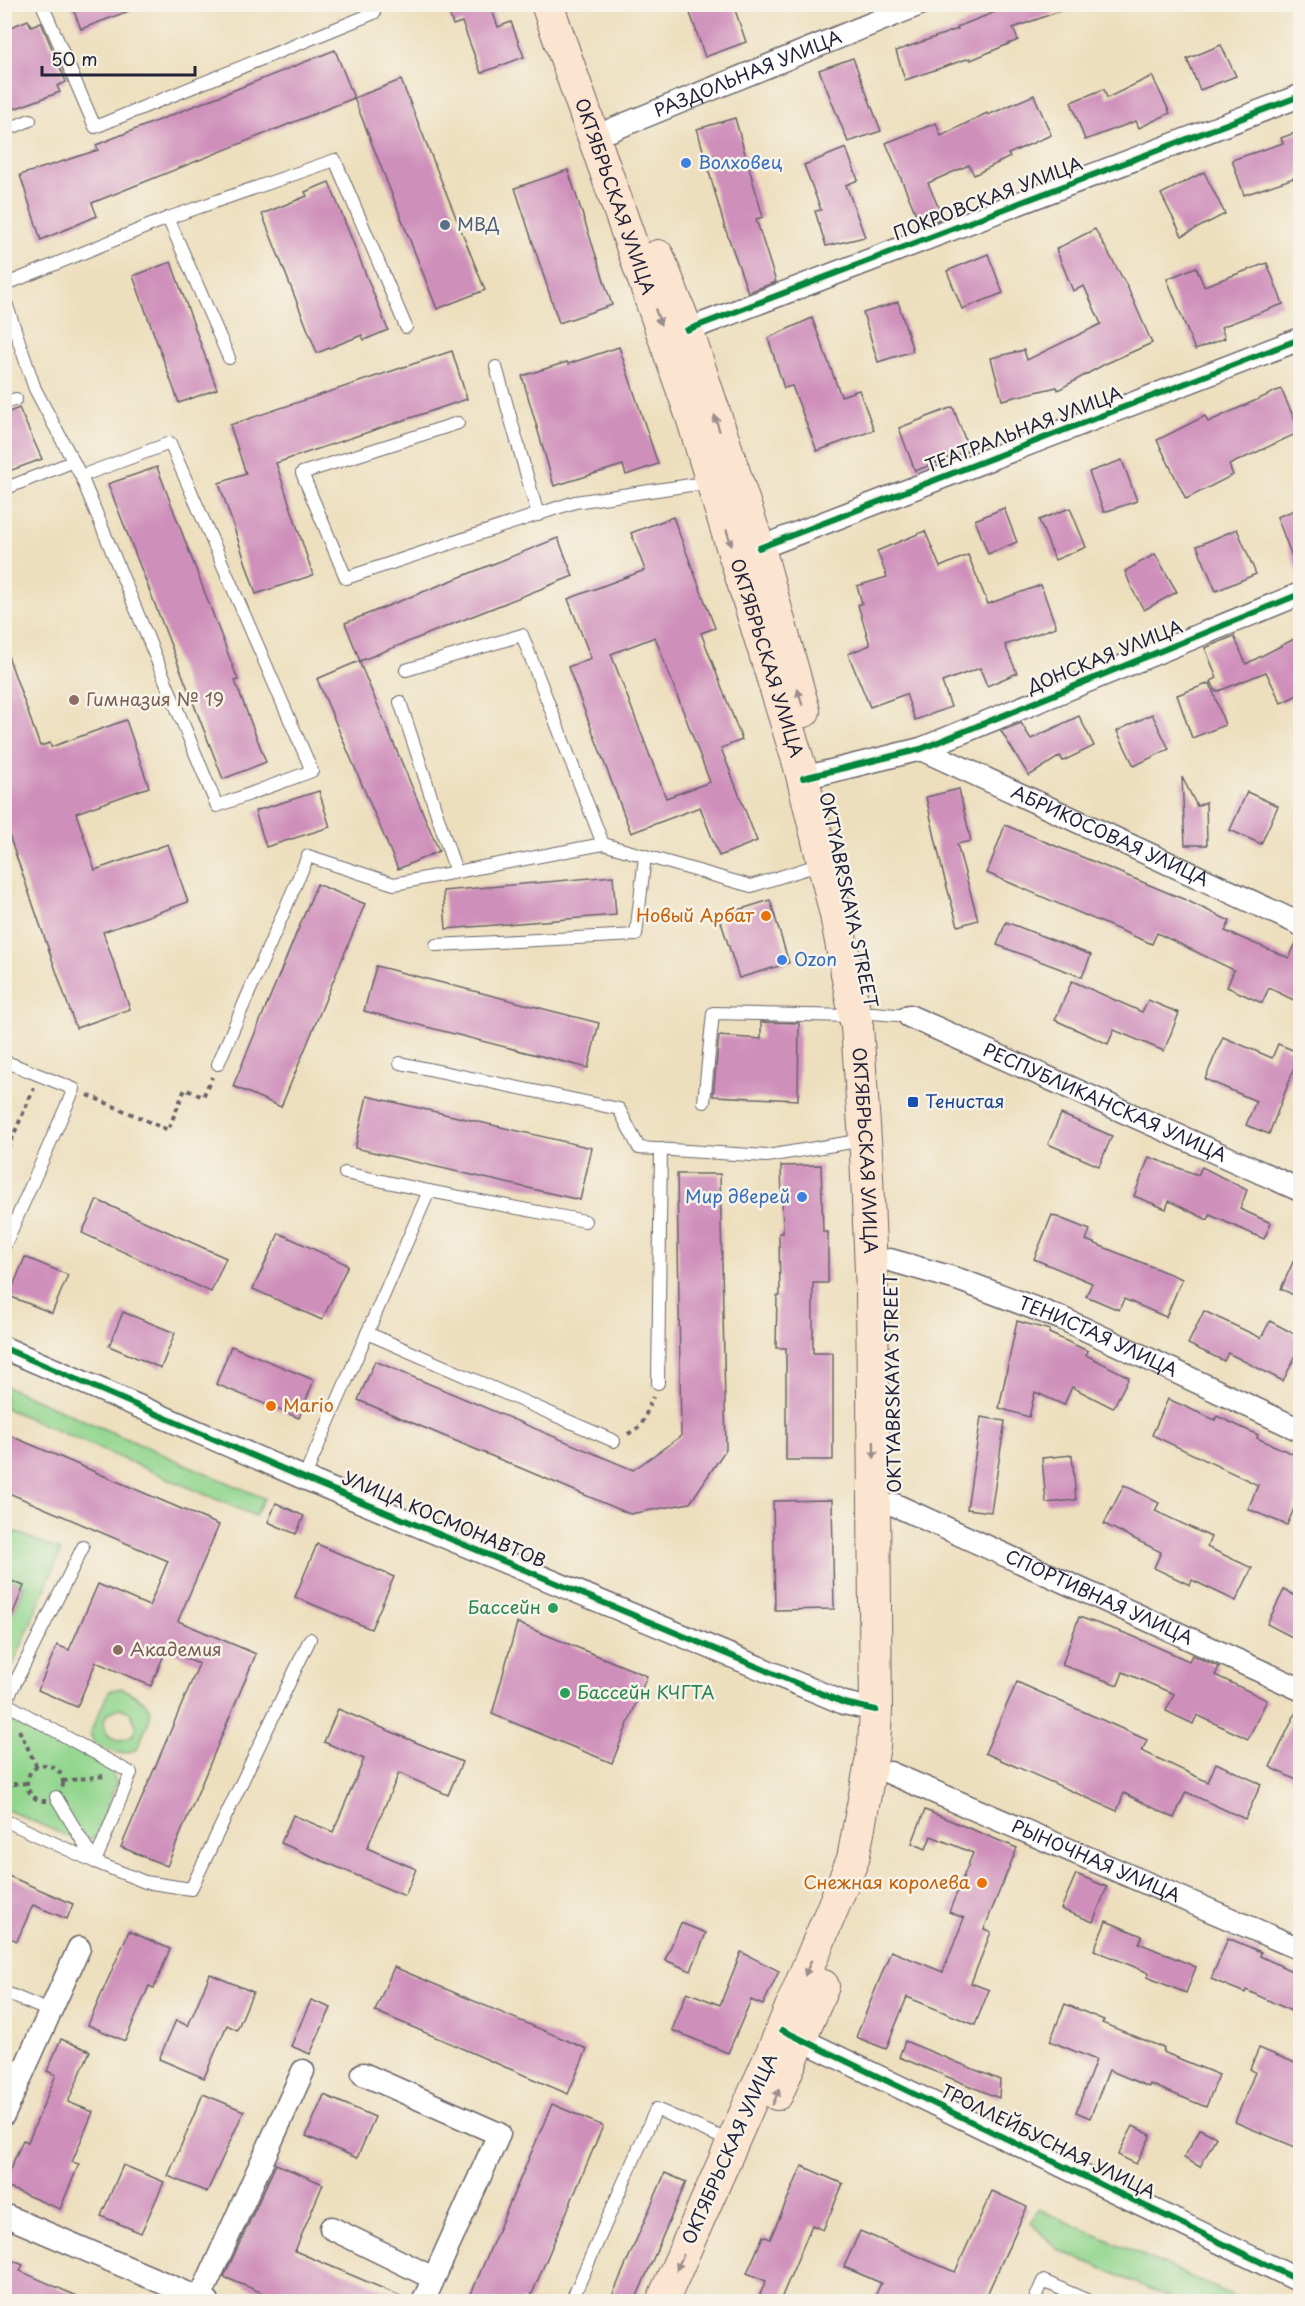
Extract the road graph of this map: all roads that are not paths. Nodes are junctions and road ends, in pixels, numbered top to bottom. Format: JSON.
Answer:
{"nodes":[{"id":1,"x":42,"y":4,"type":"edge"},
{"id":2,"x":547,"y":4,"type":"edge"},
{"id":3,"x":565,"y":4,"type":"edge"},
{"id":4,"x":920,"y":4,"type":"edge"},
{"id":5,"x":374,"y":12,"type":"dead end"},
{"id":6,"x":1300,"y":96,"type":"edge"},
{"id":7,"x":30,"y":120,"type":"dead end"},
{"id":8,"x":611,"y":130,"type":"junction"},
{"id":9,"x":4,"y":131,"type":"edge"},
{"id":10,"x":168,"y":218,"type":"junction"},
{"id":11,"x":4,"y":285,"type":"edge"},
{"id":12,"x":4,"y":297,"type":"edge"},
{"id":13,"x":406,"y":327,"type":"dead end"},
{"id":14,"x":687,"y":330,"type":"junction"},
{"id":15,"x":1300,"y":339,"type":"edge"},
{"id":16,"x":229,"y":358,"type":"dead end"},
{"id":17,"x":496,"y":367,"type":"dead end"},
{"id":18,"x":458,"y":423,"type":"dead end"},
{"id":19,"x":72,"y":462,"type":"junction"},
{"id":20,"x":81,"y":476,"type":"junction"},
{"id":21,"x":712,"y":482,"type":"junction"},
{"id":22,"x":4,"y":489,"type":"edge"},
{"id":23,"x":537,"y":515,"type":"junction"},
{"id":24,"x":759,"y":548,"type":"junction"},
{"id":25,"x":1300,"y":594,"type":"edge"},
{"id":26,"x":406,"y":670,"type":"dead end"},
{"id":27,"x":400,"y":702,"type":"dead end"},
{"id":28,"x":921,"y":749,"type":"junction"},
{"id":29,"x":812,"y":776,"type":"junction"},
{"id":30,"x":603,"y":844,"type":"junction"},
{"id":31,"x":645,"y":856,"type":"junction"},
{"id":32,"x":832,"y":861,"type":"junction"},
{"id":33,"x":456,"y":872,"type":"junction"},
{"id":34,"x":1300,"y":924,"type":"edge"},
{"id":35,"x":436,"y":945,"type":"dead end"},
{"id":36,"x":864,"y":1015,"type":"junction"},
{"id":37,"x":909,"y":1016,"type":"joint"},
{"id":38,"x":4,"y":1061,"type":"edge"},
{"id":39,"x":400,"y":1063,"type":"dead end"},
{"id":40,"x":218,"y":1064,"type":"road end"},
{"id":41,"x":704,"y":1102,"type":"dead end"},
{"id":42,"x":873,"y":1139,"type":"junction"},
{"id":43,"x":661,"y":1149,"type":"junction"},
{"id":44,"x":345,"y":1173,"type":"dead end"},
{"id":45,"x":1300,"y":1190,"type":"edge"},
{"id":46,"x":429,"y":1191,"type":"junction"},
{"id":47,"x":585,"y":1221,"type":"dead end"},
{"id":48,"x":4,"y":1247,"type":"edge"},
{"id":49,"x":890,"y":1260,"type":"junction"},
{"id":50,"x":367,"y":1333,"type":"junction"},
{"id":51,"x":4,"y":1348,"type":"edge"},
{"id":52,"x":658,"y":1383,"type":"road end"},
{"id":53,"x":1300,"y":1430,"type":"edge"},
{"id":54,"x":614,"y":1441,"type":"road end"},
{"id":55,"x":304,"y":1478,"type":"junction"},
{"id":56,"x":896,"y":1505,"type":"junction"},
{"id":57,"x":83,"y":1547,"type":"dead end"},
{"id":58,"x":310,"y":1640,"type":"dead end"},
{"id":59,"x":9,"y":1688,"type":"edge"},
{"id":60,"x":1300,"y":1689,"type":"edge"},
{"id":61,"x":5,"y":1703,"type":"edge"},
{"id":62,"x":876,"y":1710,"type":"junction"},
{"id":63,"x":890,"y":1773,"type":"junction"},
{"id":64,"x":56,"y":1797,"type":"dead end"},
{"id":65,"x":4,"y":1820,"type":"edge"},
{"id":66,"x":95,"y":1862,"type":"junction"},
{"id":67,"x":79,"y":1948,"type":"dead end"},
{"id":68,"x":1300,"y":1949,"type":"edge"},
{"id":69,"x":4,"y":1992,"type":"edge"},
{"id":70,"x":49,"y":2012,"type":"junction"},
{"id":71,"x":792,"y":2035,"type":"junction"},
{"id":72,"x":303,"y":2071,"type":"dead end"},
{"id":73,"x":363,"y":2074,"type":"dead end"},
{"id":74,"x":4,"y":2114,"type":"edge"},
{"id":75,"x":733,"y":2142,"type":"junction"},
{"id":76,"x":4,"y":2215,"type":"edge"},
{"id":77,"x":331,"y":2228,"type":"dead end"},
{"id":78,"x":433,"y":2278,"type":"junction"},
{"id":79,"x":1300,"y":2281,"type":"edge"},
{"id":80,"x":204,"y":2300,"type":"edge"},
{"id":81,"x":423,"y":2301,"type":"edge"},
{"id":82,"x":571,"y":2301,"type":"edge"},
{"id":83,"x":662,"y":2301,"type":"edge"},
{"id":84,"x":684,"y":2301,"type":"edge"},
{"id":85,"x":1034,"y":2301,"type":"edge"},
{"id":86,"x":1091,"y":2301,"type":"edge"}],
"edges":[{"from":1,"to":5,"type":"lane"},
{"from":2,"to":21,"type":"main road","name":"ОКТЯБРЬСКАЯ УЛИЦА","one_way":true},
{"from":3,"to":8,"type":"main road","name":"OKTYABRSKAYA STREET"},
{"from":4,"to":8,"type":"street","name":"РАЗДОЛЬНАЯ УЛИЦА"},
{"from":6,"to":14,"type":"street","name":"ПОКРОВСКАЯ УЛИЦА"},
{"from":7,"to":9,"type":"lane"},
{"from":8,"to":14,"type":"main road","name":"OKTYABRSKAYA STREET"},
{"from":10,"to":11,"type":"lane"},
{"from":10,"to":13,"type":"lane"},
{"from":10,"to":16,"type":"lane"},
{"from":12,"to":19,"type":"lane"},
{"from":24,"to":14,"type":"main road","name":"OKTYABRSKAYA STREET","one_way":true},
{"from":15,"to":24,"type":"street","name":"ТЕАТРАЛЬНАЯ УЛИЦА"},
{"from":17,"to":23,"type":"lane"},
{"from":18,"to":23,"type":"lane"},
{"from":19,"to":20,"type":"lane"},
{"from":19,"to":22,"type":"lane"},
{"from":20,"to":20,"type":"lane"},
{"from":21,"to":23,"type":"lane"},
{"from":21,"to":29,"type":"main road","name":"ОКТЯБРЬСКАЯ УЛИЦА","one_way":true},
{"from":29,"to":24,"type":"main road","name":"OKTYABRSKAYA STREET","one_way":true},
{"from":25,"to":28,"type":"street","name":"ДОНСКАЯ УЛИЦА"},
{"from":26,"to":30,"type":"lane"},
{"from":27,"to":33,"type":"lane"},
{"from":28,"to":29,"type":"street","name":"ДОНСКАЯ УЛИЦА"},
{"from":28,"to":34,"type":"street","name":"АБРИКОСОВАЯ УЛИЦА"},
{"from":29,"to":32,"type":"main road","name":"OKTYABRSKAYA STREET"},
{"from":30,"to":31,"type":"lane"},
{"from":30,"to":33,"type":"lane"},
{"from":31,"to":32,"type":"lane"},
{"from":31,"to":35,"type":"lane"},
{"from":32,"to":36,"type":"main road","name":"OKTYABRSKAYA STREET"},
{"from":33,"to":40,"type":"lane"},
{"from":36,"to":37,"type":"lane"},
{"from":36,"to":41,"type":"lane"},
{"from":36,"to":42,"type":"main road","name":"OKTYABRSKAYA STREET"},
{"from":37,"to":45,"type":"street","name":"РЕСПУБЛИКАНСКАЯ УЛИЦА"},
{"from":38,"to":48,"type":"lane"},
{"from":39,"to":43,"type":"lane"},
{"from":42,"to":43,"type":"lane"},
{"from":42,"to":49,"type":"main road","name":"OKTYABRSKAYA STREET"},
{"from":42,"to":62,"type":"main road","name":"ОКТЯБРЬСКАЯ УЛИЦА","one_way":true},
{"from":43,"to":52,"type":"lane"},
{"from":44,"to":46,"type":"lane"},
{"from":46,"to":47,"type":"lane"},
{"from":46,"to":50,"type":"lane"},
{"from":49,"to":53,"type":"street","name":"ТЕНИСТАЯ УЛИЦА"},
{"from":49,"to":56,"type":"main road","name":"OKTYABRSKAYA STREET"},
{"from":50,"to":54,"type":"lane"},
{"from":50,"to":55,"type":"lane"},
{"from":51,"to":55,"type":"street","name":"УЛИЦА КОСМОНАВТОВ"},
{"from":55,"to":62,"type":"street","name":"УЛИЦА КОСМОНАВТОВ"},
{"from":56,"to":60,"type":"street","name":"СПОРТИВНАЯ УЛИЦА"},
{"from":56,"to":63,"type":"main road","name":"OKTYABRSKAYA STREET"},
{"from":57,"to":59,"type":"lane"},
{"from":58,"to":66,"type":"lane"},
{"from":59,"to":61,"type":"lane"},
{"from":61,"to":66,"type":"lane"},
{"from":62,"to":71,"type":"main road","name":"ОКТЯБРЬСКАЯ УЛИЦА","one_way":true},
{"from":63,"to":68,"type":"street","name":"РЫНОЧНАЯ УЛИЦА"},
{"from":63,"to":71,"type":"main road","name":"OKTYABRSKAYA STREET"},
{"from":64,"to":66,"type":"lane"},
{"from":65,"to":66,"type":"lane"},
{"from":67,"to":70,"type":"street"},
{"from":69,"to":70,"type":"lane"},
{"from":70,"to":74,"type":"street"},
{"from":71,"to":75,"type":"main road","name":"ОКТЯБРЬСКАЯ УЛИЦА"},
{"from":71,"to":79,"type":"street","name":"ТРОЛЛЕЙБУСНАЯ УЛИЦА"},
{"from":84,"to":71,"type":"main road","name":"OKTYABRSKAYA STREET","one_way":true},
{"from":72,"to":80,"type":"street"},
{"from":73,"to":78,"type":"street"},
{"from":75,"to":82,"type":"lane"},
{"from":75,"to":83,"type":"main road","name":"ОКТЯБРЬСКАЯ УЛИЦА","one_way":true},
{"from":76,"to":80,"type":"street"},
{"from":77,"to":78,"type":"street"},
{"from":78,"to":81,"type":"street"},
{"from":85,"to":86,"type":"lane"}]}
